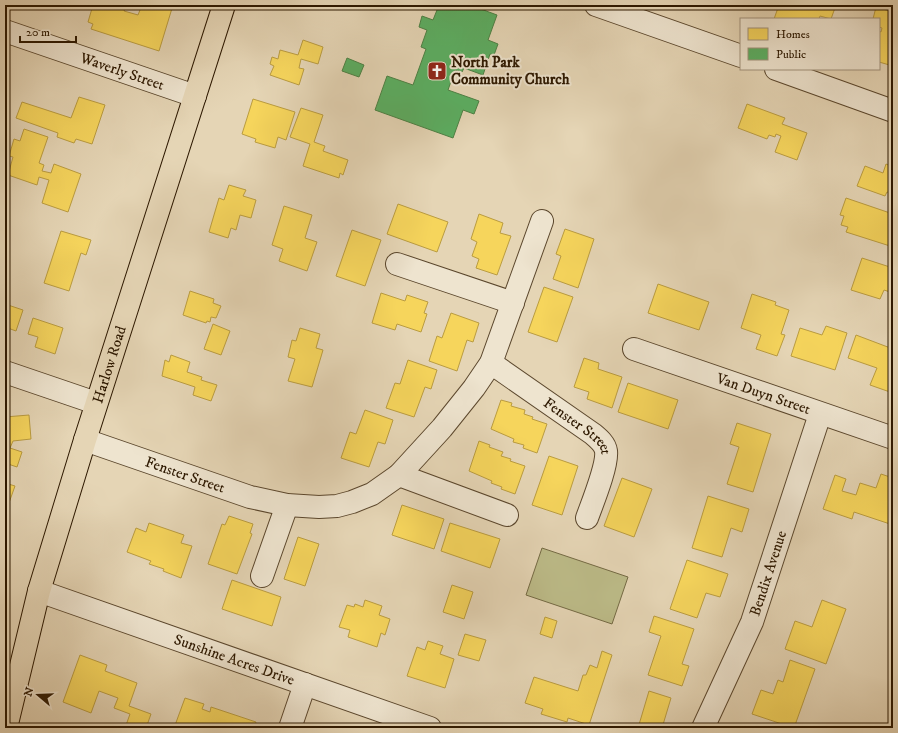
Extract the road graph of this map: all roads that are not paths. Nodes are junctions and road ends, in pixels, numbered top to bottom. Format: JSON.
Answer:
{"nodes":[{"id":1,"x":224,"y":5,"type":"edge"},
{"id":2,"x":596,"y":5,"type":"edge"},
{"id":3,"x":5,"y":31,"type":"edge"},
{"id":4,"x":740,"y":56,"type":"edge"},
{"id":5,"x":779,"y":70,"type":"edge"},
{"id":6,"x":195,"y":96,"type":"junction"},
{"id":7,"x":893,"y":111,"type":"edge"},
{"id":8,"x":542,"y":221,"type":"dead end"},
{"id":9,"x":397,"y":264,"type":"dead end"},
{"id":10,"x":513,"y":303,"type":"junction"},
{"id":11,"x":634,"y":348,"type":"dead end"},
{"id":12,"x":491,"y":363,"type":"junction"},
{"id":13,"x":5,"y":372,"type":"edge"},
{"id":14,"x":96,"y":403,"type":"junction"},
{"id":15,"x":820,"y":414,"type":"junction"},
{"id":16,"x":893,"y":438,"type":"edge"},
{"id":17,"x":85,"y":440,"type":"junction"},
{"id":18,"x":399,"y":476,"type":"junction"},
{"id":19,"x":287,"y":505,"type":"junction"},
{"id":20,"x":507,"y":515,"type":"dead end"},
{"id":21,"x":587,"y":518,"type":"dead end"},
{"id":22,"x":262,"y":576,"type":"dead end"},
{"id":23,"x":39,"y":591,"type":"junction"},
{"id":24,"x":305,"y":684,"type":"junction"},
{"id":25,"x":7,"y":718,"type":"edge"},
{"id":26,"x":290,"y":728,"type":"edge"},
{"id":27,"x":430,"y":728,"type":"edge"},
{"id":28,"x":703,"y":728,"type":"edge"}],
"edges":[{"from":1,"to":6,"type":"main road","name":"Harlow Road"},
{"from":2,"to":4,"type":"street"},
{"from":3,"to":6,"type":"street","name":"Waverly Street"},
{"from":5,"to":7,"type":"street"},
{"from":6,"to":14,"type":"main road","name":"Harlow Road"},
{"from":8,"to":10,"type":"street","name":"Fenster Street"},
{"from":9,"to":10,"type":"street"},
{"from":10,"to":12,"type":"street","name":"Fenster Street"},
{"from":11,"to":15,"type":"street","name":"Van Duyn Street"},
{"from":12,"to":18,"type":"street","name":"Fenster Street"},
{"from":12,"to":21,"type":"street","name":"Fenster Street"},
{"from":13,"to":14,"type":"street"},
{"from":14,"to":17,"type":"main road","name":"Harlow Road"},
{"from":15,"to":16,"type":"street","name":"Van Duyn Street"},
{"from":15,"to":28,"type":"street","name":"Bendix Avenue"},
{"from":17,"to":19,"type":"street","name":"Fenster Street"},
{"from":17,"to":23,"type":"main road","name":"Harlow Road"},
{"from":18,"to":19,"type":"street","name":"Fenster Street"},
{"from":18,"to":20,"type":"street"},
{"from":19,"to":22,"type":"street"},
{"from":23,"to":24,"type":"street","name":"Sunshine Acres Drive"},
{"from":23,"to":25,"type":"main road","name":"Harlow Road"},
{"from":24,"to":26,"type":"street"},
{"from":24,"to":27,"type":"street","name":"Sunshine Acres Drive"}]}
